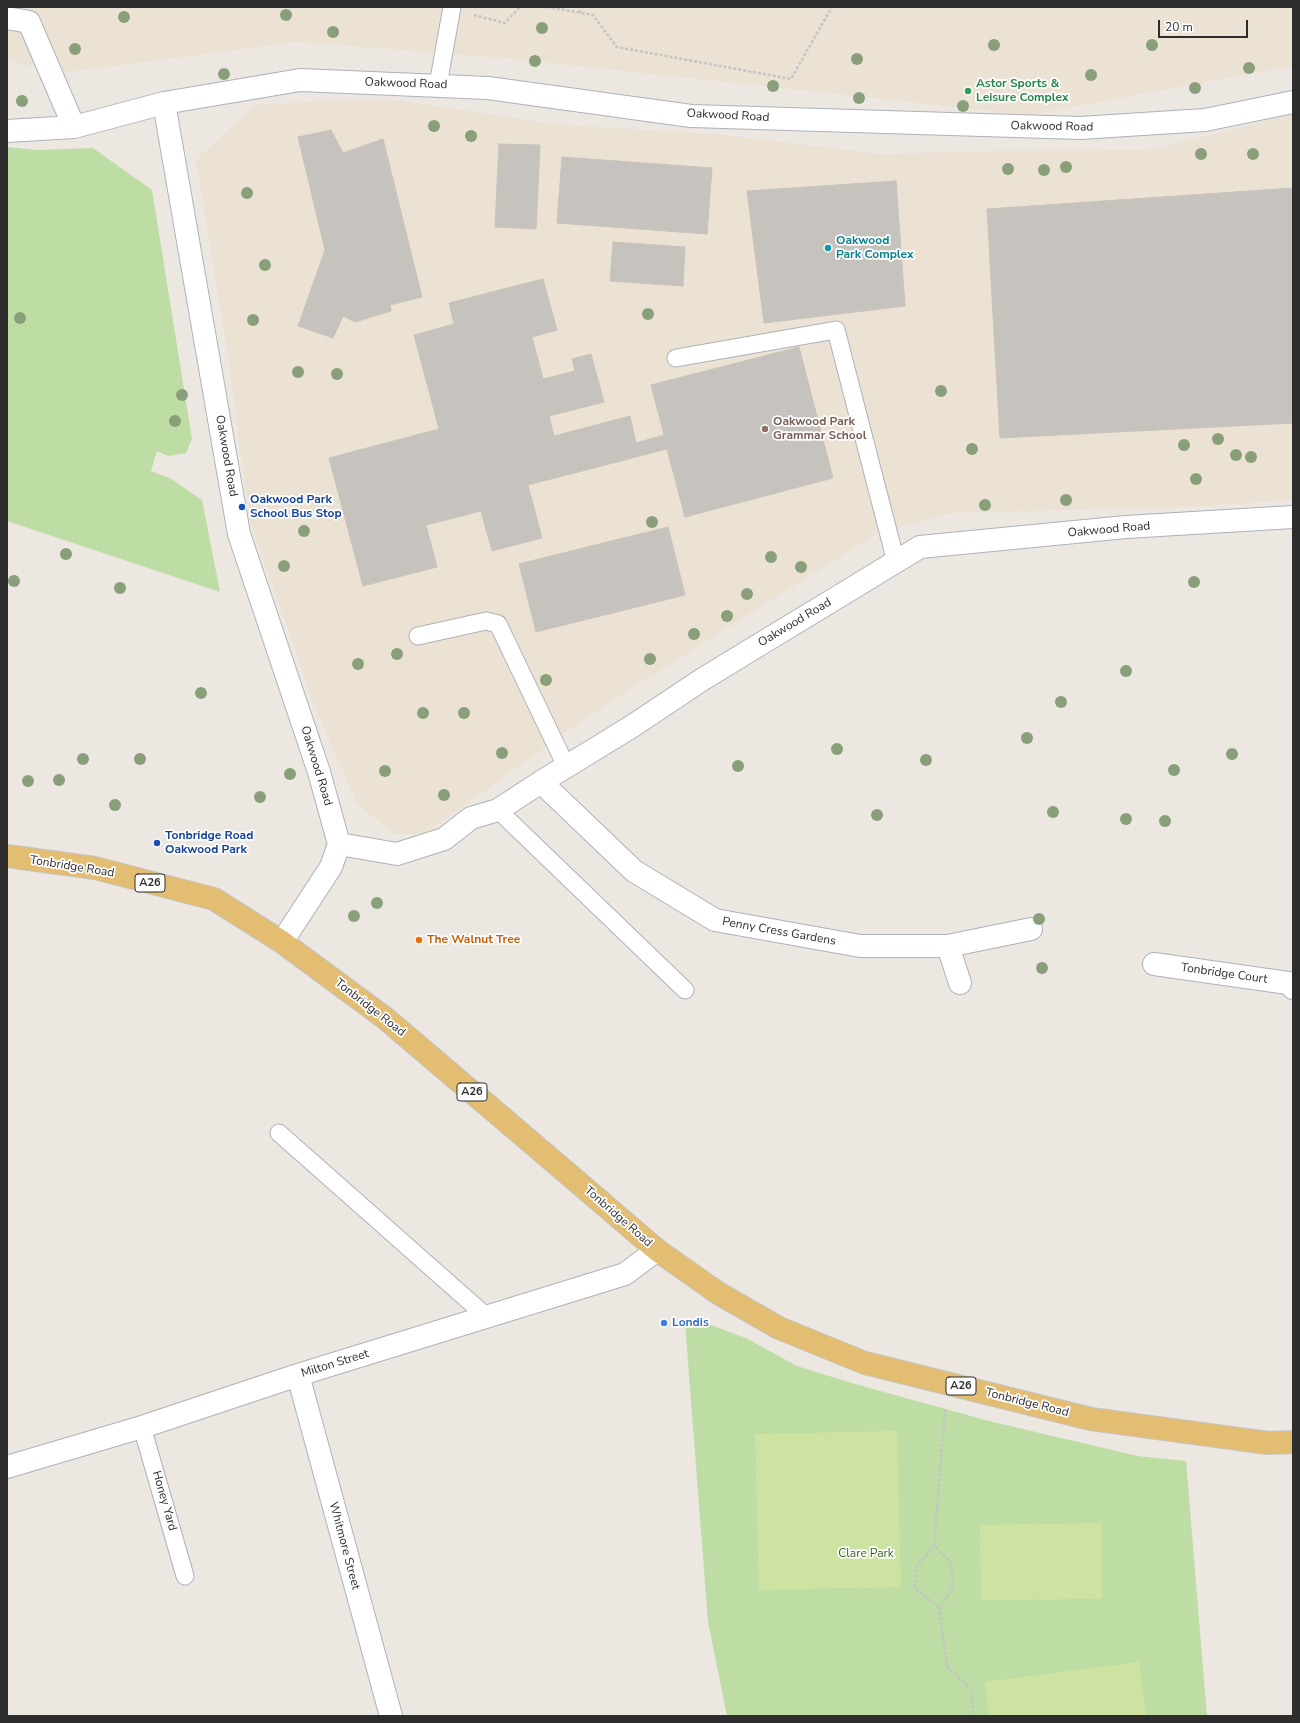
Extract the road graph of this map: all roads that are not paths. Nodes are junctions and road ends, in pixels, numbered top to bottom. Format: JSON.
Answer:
{"nodes":[{"id":1,"x":452,"y":8,"type":"edge"},
{"id":2,"x":7,"y":18,"type":"edge"},
{"id":3,"x":438,"y":85,"type":"junction"},
{"id":4,"x":1293,"y":102,"type":"edge"},
{"id":5,"x":164,"y":103,"type":"junction"},
{"id":6,"x":74,"y":127,"type":"junction"},
{"id":7,"x":7,"y":131,"type":"edge"},
{"id":8,"x":676,"y":358,"type":"dead end"},
{"id":9,"x":1293,"y":517,"type":"edge"},
{"id":10,"x":896,"y":562,"type":"junction"},
{"id":11,"x":418,"y":636,"type":"dead end"},
{"id":12,"x":566,"y":766,"type":"junction"},
{"id":13,"x":541,"y":782,"type":"junction"},
{"id":14,"x":498,"y":810,"type":"junction"},
{"id":15,"x":339,"y":844,"type":"junction"},
{"id":16,"x":7,"y":856,"type":"edge"},
{"id":17,"x":1031,"y":929,"type":"dead end"},
{"id":18,"x":282,"y":942,"type":"junction"},
{"id":19,"x":948,"y":946,"type":"junction"},
{"id":20,"x":1154,"y":964,"type":"dead end"},
{"id":21,"x":960,"y":983,"type":"dead end"},
{"id":22,"x":1293,"y":988,"type":"edge"},
{"id":23,"x":685,"y":990,"type":"dead end"},
{"id":24,"x":279,"y":1134,"type":"dead end"},
{"id":25,"x":656,"y":1250,"type":"junction"},
{"id":26,"x":487,"y":1317,"type":"junction"},
{"id":27,"x":298,"y":1375,"type":"junction"},
{"id":28,"x":142,"y":1427,"type":"junction"},
{"id":29,"x":1293,"y":1442,"type":"edge"},
{"id":30,"x":7,"y":1467,"type":"edge"},
{"id":31,"x":185,"y":1576,"type":"dead end"},
{"id":32,"x":391,"y":1716,"type":"edge"}],
"edges":[{"from":1,"to":3,"type":"lane"},
{"from":2,"to":6,"type":"street"},
{"from":3,"to":4,"type":"street","name":"Oakwood Road"},
{"from":3,"to":5,"type":"street","name":"Oakwood Road"},
{"from":5,"to":6,"type":"street","name":"Oakwood Road"},
{"from":5,"to":15,"type":"street","name":"Oakwood Road"},
{"from":6,"to":7,"type":"street","name":"Oakwood Road"},
{"from":8,"to":10,"type":"lane"},
{"from":9,"to":10,"type":"street","name":"Oakwood Road"},
{"from":10,"to":12,"type":"street","name":"Oakwood Road"},
{"from":11,"to":12,"type":"lane"},
{"from":12,"to":13,"type":"street","name":"Oakwood Road"},
{"from":13,"to":14,"type":"street","name":"Oakwood Road"},
{"from":13,"to":19,"type":"street","name":"Penny Cress Gardens"},
{"from":14,"to":15,"type":"street","name":"Oakwood Road"},
{"from":14,"to":23,"type":"lane"},
{"from":15,"to":18,"type":"street"},
{"from":16,"to":18,"type":"main road","name":"Tonbridge Road","number":"A26"},
{"from":17,"to":19,"type":"street","name":"Penny Cress Gardens"},
{"from":18,"to":25,"type":"main road","name":"Tonbridge Road","number":"A26"},
{"from":19,"to":21,"type":"street"},
{"from":20,"to":22,"type":"street","name":"Tonbridge Court"},
{"from":24,"to":26,"type":"lane"},
{"from":25,"to":26,"type":"street","name":"Milton Street"},
{"from":25,"to":29,"type":"main road","name":"Tonbridge Road","number":"A26"},
{"from":26,"to":27,"type":"street","name":"Milton Street"},
{"from":27,"to":28,"type":"street","name":"Milton Street"},
{"from":27,"to":32,"type":"street","name":"Whitmore Street"},
{"from":28,"to":30,"type":"street","name":"Milton Street"},
{"from":28,"to":31,"type":"lane","name":"Honey Yard"}]}
